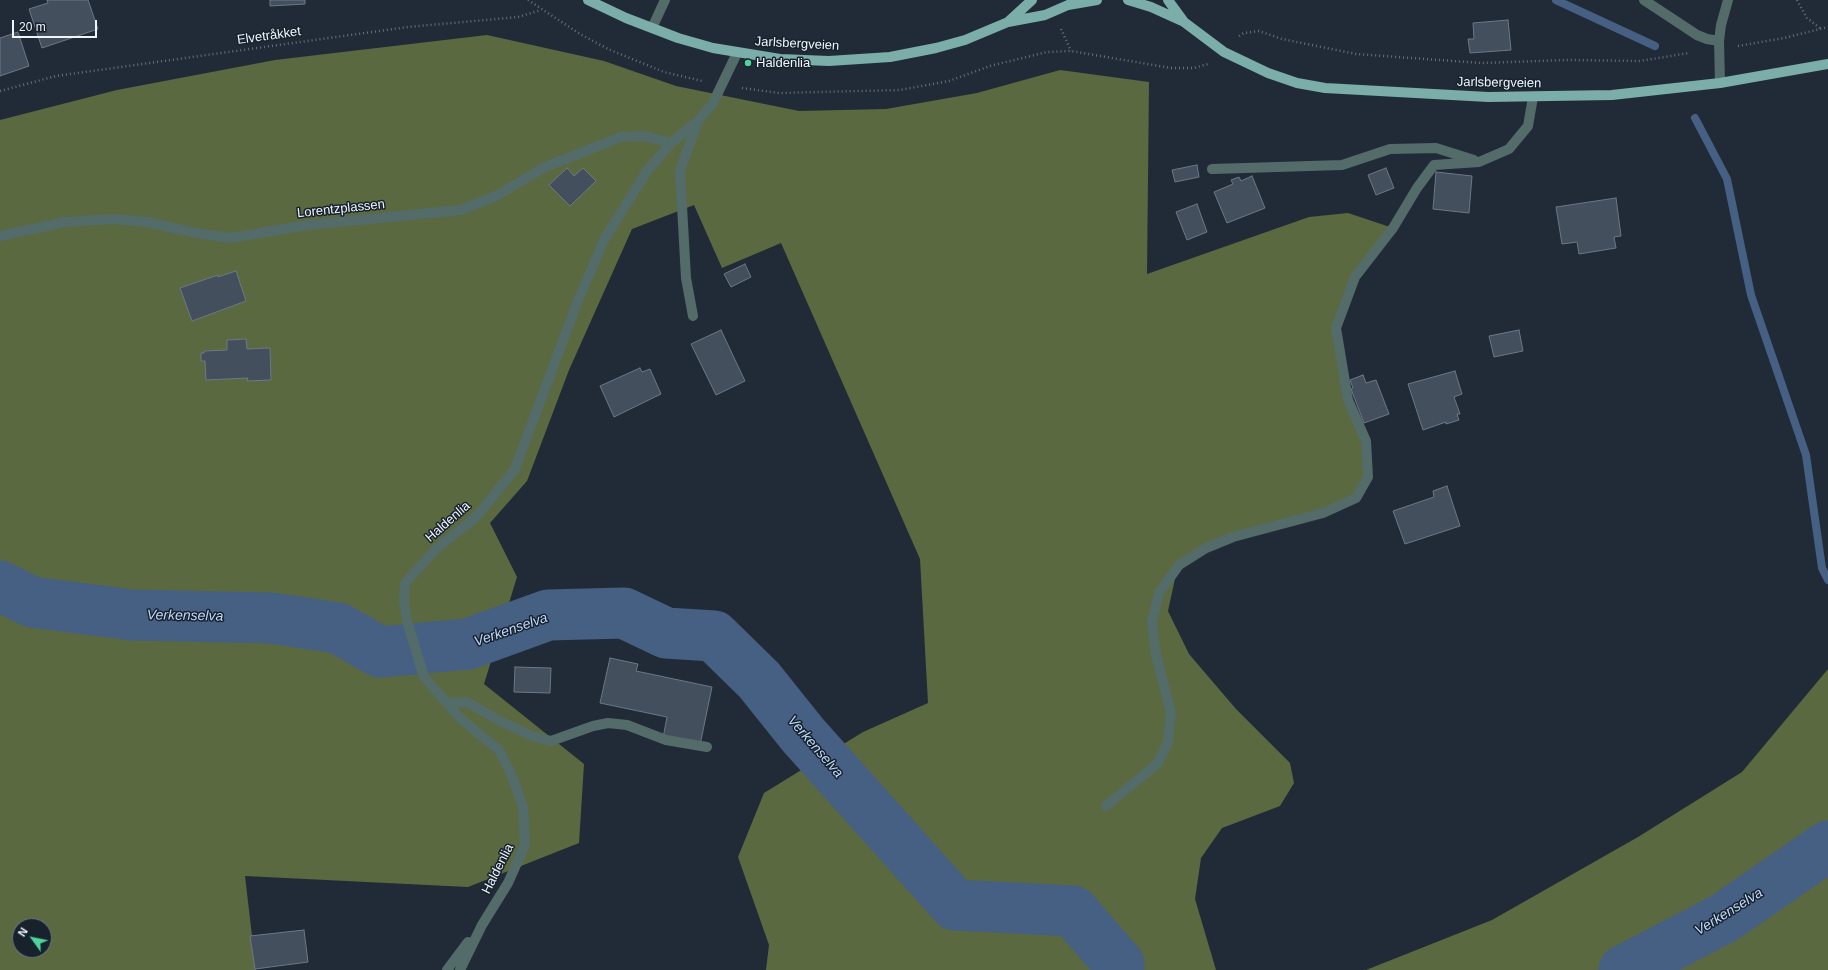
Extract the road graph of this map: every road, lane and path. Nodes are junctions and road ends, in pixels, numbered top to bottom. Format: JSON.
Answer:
{"nodes":[{"id":1,"x":588,"y":0,"type":"edge"},
{"id":2,"x":665,"y":0,"type":"edge"},
{"id":3,"x":1032,"y":0,"type":"edge"},
{"id":4,"x":1097,"y":0,"type":"edge"},
{"id":5,"x":1128,"y":0,"type":"edge"},
{"id":6,"x":1168,"y":0,"type":"edge"},
{"id":7,"x":1644,"y":0,"type":"edge"},
{"id":8,"x":1728,"y":0,"type":"edge"},
{"id":9,"x":1797,"y":0,"type":"edge"},
{"id":10,"x":541,"y":10,"type":"dead end"},
{"id":11,"x":1008,"y":22,"type":"junction"},
{"id":12,"x":1184,"y":22,"type":"junction"},
{"id":13,"x":1059,"y":25,"type":"dead end"},
{"id":14,"x":1828,"y":27,"type":"edge"},
{"id":15,"x":652,"y":28,"type":"junction"},
{"id":16,"x":1821,"y":29,"type":"junction"},
{"id":17,"x":1234,"y":40,"type":"dead end"},
{"id":18,"x":1720,"y":45,"type":"junction"},
{"id":19,"x":1071,"y":51,"type":"dead end"},
{"id":20,"x":737,"y":53,"type":"junction"},
{"id":21,"x":1828,"y":64,"type":"edge"},
{"id":22,"x":1720,"y":83,"type":"junction"},
{"id":23,"x":0,"y":91,"type":"edge"},
{"id":24,"x":1533,"y":97,"type":"junction"},
{"id":25,"x":698,"y":121,"type":"junction"},
{"id":26,"x":671,"y":143,"type":"junction"},
{"id":27,"x":1479,"y":162,"type":"junction"},
{"id":28,"x":1212,"y":169,"type":"dead end"},
{"id":29,"x":0,"y":236,"type":"edge"},
{"id":30,"x":692,"y":316,"type":"dead end"},
{"id":31,"x":447,"y":703,"type":"junction"},
{"id":32,"x":707,"y":747,"type":"dead end"},
{"id":33,"x":1106,"y":806,"type":"dead end"},
{"id":34,"x":482,"y":925,"type":"junction"},
{"id":35,"x":447,"y":970,"type":"edge"},
{"id":36,"x":460,"y":970,"type":"edge"}],
"edges":[{"from":1,"to":15,"type":"main road","name":"Jarlsbergveien"},
{"from":2,"to":15,"type":"street"},
{"from":3,"to":11,"type":"main road","name":"Jarlsbergveien"},
{"from":4,"to":11,"type":"main road","name":"Jarlsbergveien"},
{"from":5,"to":12,"type":"main road","name":"Jarlsbergveien"},
{"from":6,"to":12,"type":"main road","name":"Jarlsbergveien"},
{"from":7,"to":18,"type":"street"},
{"from":8,"to":18,"type":"street"},
{"from":9,"to":16,"type":"path"},
{"from":10,"to":23,"type":"path","name":"Elvetråkket"},
{"from":11,"to":20,"type":"main road","name":"Jarlsbergveien"},
{"from":12,"to":24,"type":"main road","name":"Jarlsbergveien"},
{"from":13,"to":19,"type":"path"},
{"from":14,"to":16,"type":"path"},
{"from":15,"to":20,"type":"main road","name":"Jarlsbergveien"},
{"from":16,"to":18,"type":"path"},
{"from":17,"to":18,"type":"path"},
{"from":18,"to":22,"type":"street"},
{"from":20,"to":25,"type":"street","name":"Haldenlia"},
{"from":21,"to":22,"type":"main road","name":"Jarlsbergveien"},
{"from":22,"to":24,"type":"main road","name":"Jarlsbergveien"},
{"from":24,"to":27,"type":"street"},
{"from":25,"to":26,"type":"street","name":"Haldenlia"},
{"from":25,"to":30,"type":"street"},
{"from":26,"to":29,"type":"street","name":"Lorentzplassen"},
{"from":26,"to":31,"type":"street","name":"Haldenlia"},
{"from":27,"to":28,"type":"street"},
{"from":27,"to":33,"type":"street"},
{"from":31,"to":32,"type":"street"},
{"from":31,"to":34,"type":"street","name":"Haldenlia"},
{"from":34,"to":35,"type":"street"},
{"from":34,"to":36,"type":"street","name":"Haldenlia"}]}
